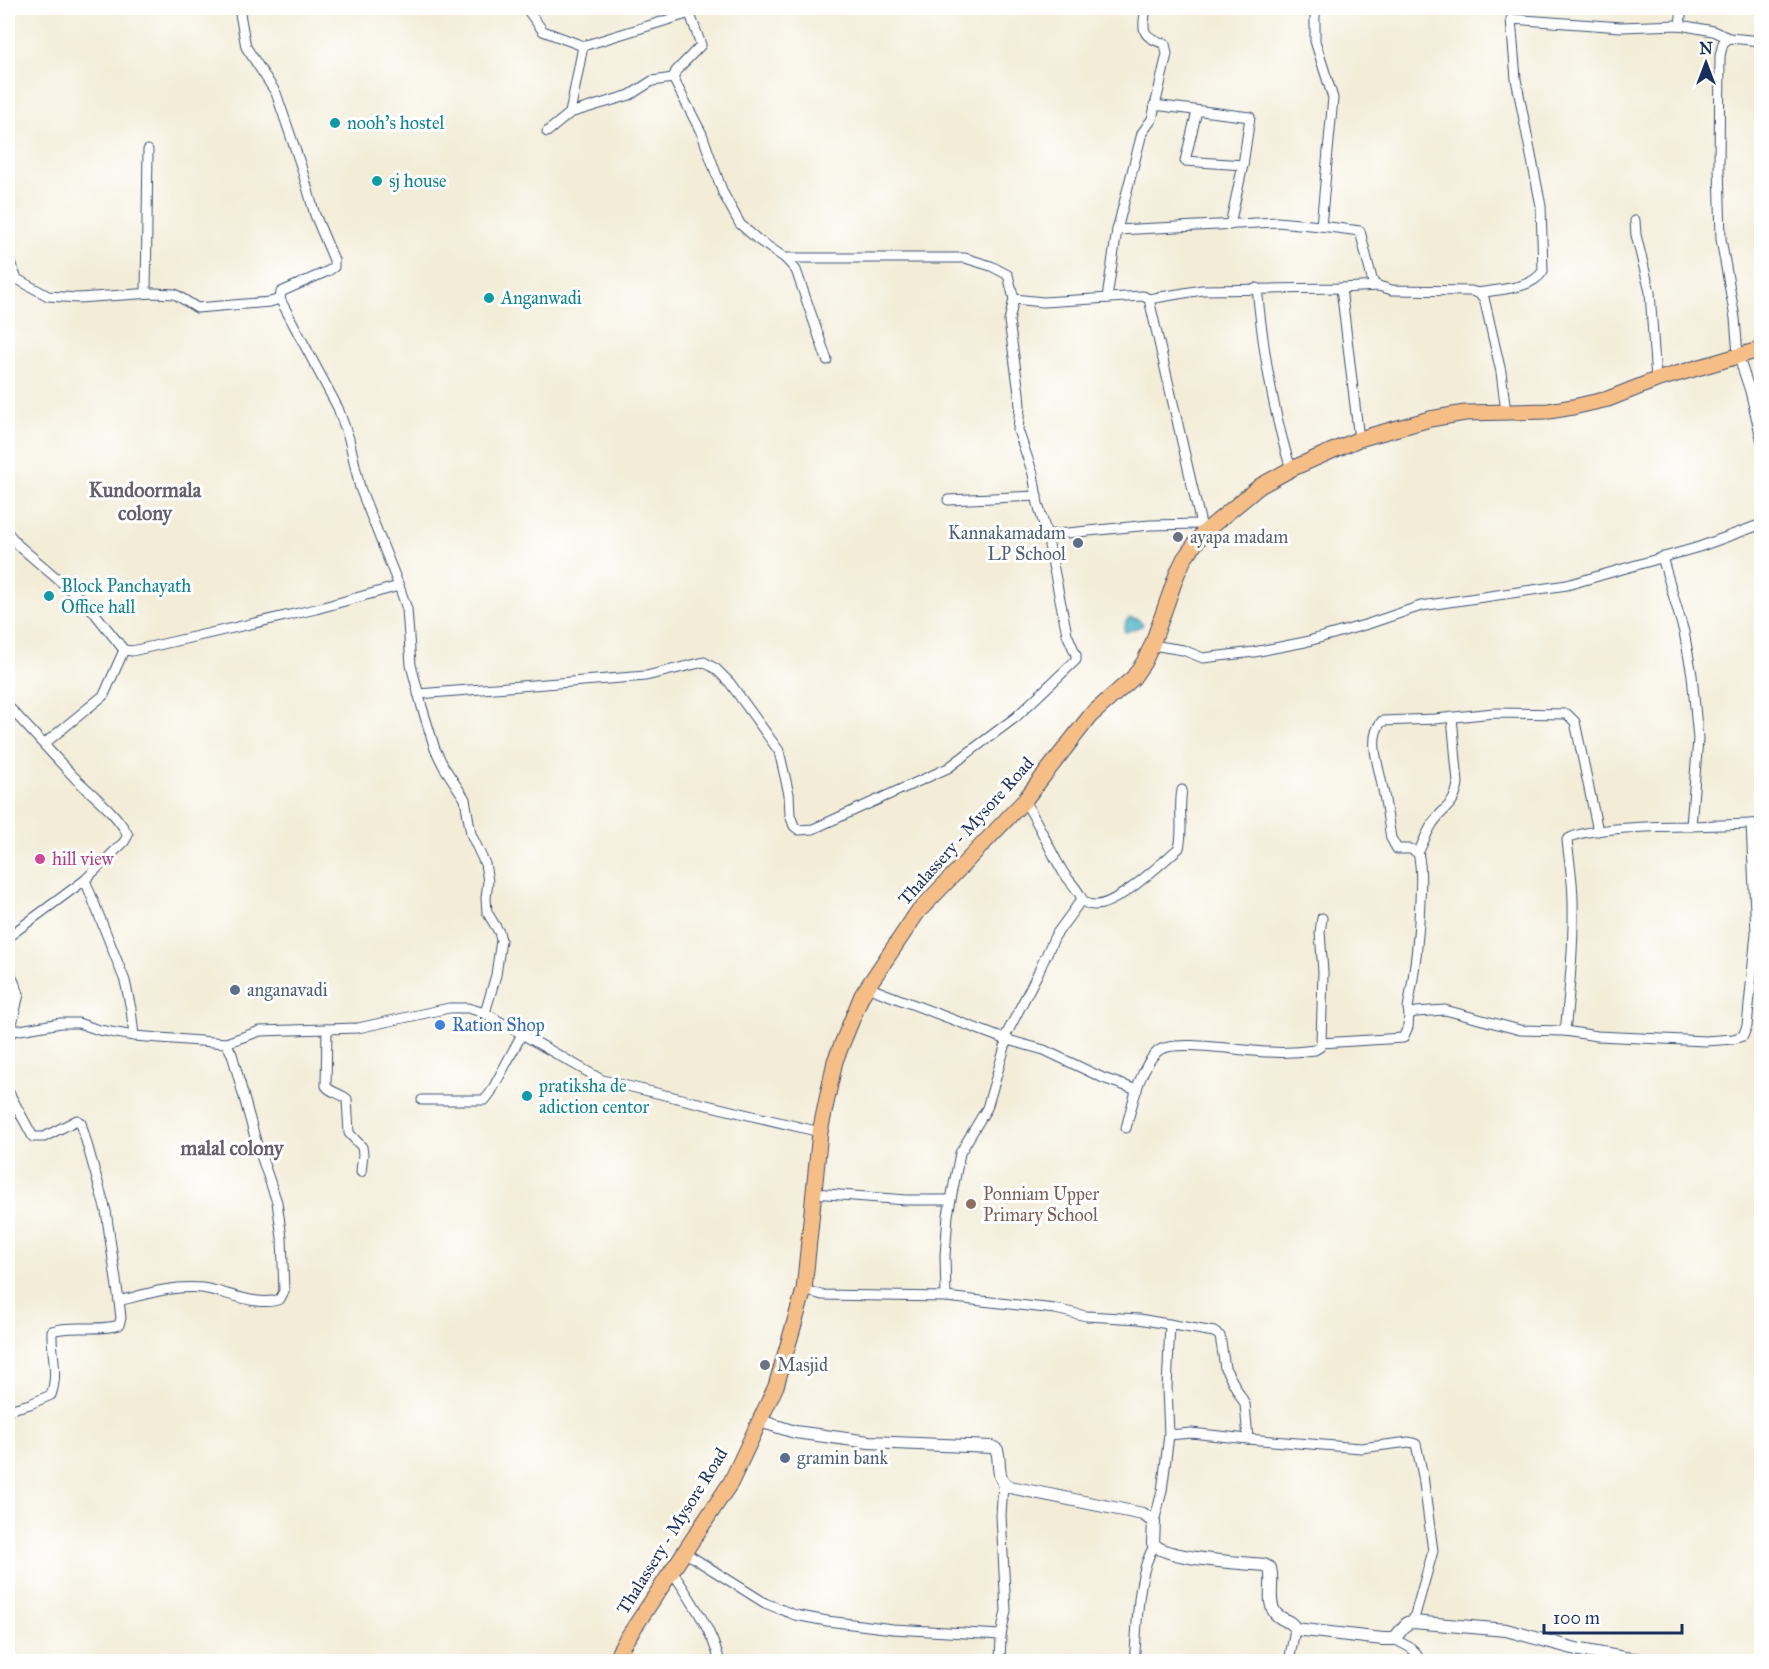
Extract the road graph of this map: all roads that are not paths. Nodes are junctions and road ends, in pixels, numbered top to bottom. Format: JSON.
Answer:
{"nodes":[{"id":1,"x":239,"y":8,"type":"edge"},
{"id":2,"x":526,"y":8,"type":"edge"},
{"id":3,"x":1146,"y":8,"type":"edge"},
{"id":4,"x":1315,"y":8,"type":"edge"},
{"id":5,"x":1509,"y":8,"type":"edge"},
{"id":6,"x":1682,"y":8,"type":"edge"},
{"id":7,"x":689,"y":10,"type":"edge"},
{"id":8,"x":1511,"y":19,"type":"junction"},
{"id":9,"x":1680,"y":25,"type":"junction"},
{"id":10,"x":1729,"y":38,"type":"junction"},
{"id":11,"x":1761,"y":41,"type":"edge"},
{"id":12,"x":583,"y":46,"type":"junction"},
{"id":13,"x":673,"y":78,"type":"junction"},
{"id":14,"x":1154,"y":105,"type":"junction"},
{"id":15,"x":1197,"y":111,"type":"junction"},
{"id":16,"x":570,"y":113,"type":"junction"},
{"id":17,"x":547,"y":132,"type":"dead end"},
{"id":18,"x":148,"y":150,"type":"dead end"},
{"id":19,"x":1243,"y":165,"type":"junction"},
{"id":20,"x":1635,"y":221,"type":"dead end"},
{"id":21,"x":1230,"y":225,"type":"junction"},
{"id":22,"x":1321,"y":226,"type":"junction"},
{"id":23,"x":1117,"y":230,"type":"junction"},
{"id":24,"x":8,"y":258,"type":"edge"},
{"id":25,"x":785,"y":258,"type":"junction"},
{"id":26,"x":1379,"y":286,"type":"junction"},
{"id":27,"x":1257,"y":288,"type":"junction"},
{"id":28,"x":1341,"y":288,"type":"junction"},
{"id":29,"x":146,"y":293,"type":"junction"},
{"id":30,"x":1478,"y":293,"type":"junction"},
{"id":31,"x":1107,"y":298,"type":"junction"},
{"id":32,"x":280,"y":299,"type":"junction"},
{"id":33,"x":1014,"y":299,"type":"junction"},
{"id":34,"x":1149,"y":299,"type":"junction"},
{"id":35,"x":1761,"y":349,"type":"edge"},
{"id":36,"x":1738,"y":355,"type":"junction"},
{"id":37,"x":826,"y":360,"type":"dead end"},
{"id":38,"x":1656,"y":380,"type":"junction"},
{"id":39,"x":1506,"y":412,"type":"junction"},
{"id":40,"x":1359,"y":439,"type":"junction"},
{"id":41,"x":1761,"y":442,"type":"edge"},
{"id":42,"x":1291,"y":469,"type":"junction"},
{"id":43,"x":1037,"y":496,"type":"junction"},
{"id":44,"x":948,"y":500,"type":"dead end"},
{"id":45,"x":1761,"y":524,"type":"edge"},
{"id":46,"x":1202,"y":528,"type":"junction"},
{"id":47,"x":8,"y":533,"type":"edge"},
{"id":48,"x":1047,"y":534,"type":"junction"},
{"id":49,"x":1662,"y":557,"type":"junction"},
{"id":50,"x":399,"y":586,"type":"junction"},
{"id":51,"x":1152,"y":645,"type":"junction"},
{"id":52,"x":123,"y":650,"type":"junction"},
{"id":53,"x":418,"y":694,"type":"junction"},
{"id":54,"x":8,"y":706,"type":"edge"},
{"id":55,"x":1452,"y":717,"type":"junction"},
{"id":56,"x":44,"y":744,"type":"junction"},
{"id":57,"x":1182,"y":790,"type":"dead end"},
{"id":58,"x":1024,"y":801,"type":"junction"},
{"id":59,"x":1761,"y":823,"type":"edge"},
{"id":60,"x":1751,"y":824,"type":"junction"},
{"id":61,"x":1691,"y":825,"type":"junction"},
{"id":62,"x":1598,"y":831,"type":"junction"},
{"id":63,"x":1418,"y":853,"type":"junction"},
{"id":64,"x":85,"y":880,"type":"junction"},
{"id":65,"x":1082,"y":900,"type":"junction"},
{"id":66,"x":1322,"y":918,"type":"dead end"},
{"id":67,"x":8,"y":937,"type":"edge"},
{"id":68,"x":8,"y":968,"type":"edge"},
{"id":69,"x":867,"y":987,"type":"junction"},
{"id":70,"x":485,"y":1013,"type":"junction"},
{"id":71,"x":1410,"y":1014,"type":"junction"},
{"id":72,"x":327,"y":1029,"type":"junction"},
{"id":73,"x":1565,"y":1031,"type":"junction"},
{"id":74,"x":522,"y":1034,"type":"junction"},
{"id":75,"x":8,"y":1035,"type":"edge"},
{"id":76,"x":134,"y":1036,"type":"junction"},
{"id":77,"x":1005,"y":1039,"type":"junction"},
{"id":78,"x":226,"y":1043,"type":"junction"},
{"id":79,"x":1321,"y":1043,"type":"junction"},
{"id":80,"x":1137,"y":1090,"type":"junction"},
{"id":81,"x":8,"y":1091,"type":"edge"},
{"id":82,"x":422,"y":1100,"type":"dead end"},
{"id":83,"x":1126,"y":1128,"type":"dead end"},
{"id":84,"x":820,"y":1132,"type":"junction"},
{"id":85,"x":360,"y":1172,"type":"dead end"},
{"id":86,"x":814,"y":1193,"type":"junction"},
{"id":87,"x":950,"y":1200,"type":"junction"},
{"id":88,"x":804,"y":1290,"type":"junction"},
{"id":89,"x":946,"y":1297,"type":"junction"},
{"id":90,"x":119,"y":1301,"type":"junction"},
{"id":91,"x":1170,"y":1324,"type":"junction"},
{"id":92,"x":8,"y":1410,"type":"edge"},
{"id":93,"x":760,"y":1421,"type":"junction"},
{"id":94,"x":1169,"y":1435,"type":"junction"},
{"id":95,"x":1248,"y":1439,"type":"junction"},
{"id":96,"x":1003,"y":1484,"type":"junction"},
{"id":97,"x":1154,"y":1522,"type":"junction"},
{"id":98,"x":1154,"y":1546,"type":"junction"},
{"id":99,"x":684,"y":1552,"type":"junction"},
{"id":100,"x":672,"y":1571,"type":"junction"},
{"id":101,"x":1413,"y":1622,"type":"junction"},
{"id":102,"x":1295,"y":1629,"type":"junction"},
{"id":103,"x":1001,"y":1635,"type":"junction"},
{"id":104,"x":1394,"y":1639,"type":"junction"},
{"id":105,"x":615,"y":1662,"type":"edge"},
{"id":106,"x":720,"y":1662,"type":"edge"},
{"id":107,"x":1000,"y":1662,"type":"edge"},
{"id":108,"x":1134,"y":1662,"type":"edge"},
{"id":109,"x":1289,"y":1662,"type":"edge"},
{"id":110,"x":1417,"y":1662,"type":"edge"},
{"id":111,"x":1662,"y":1662,"type":"edge"}],
"edges":[{"from":1,"to":32,"type":"street"},
{"from":2,"to":12,"type":"street"},
{"from":3,"to":14,"type":"street"},
{"from":4,"to":22,"type":"street"},
{"from":5,"to":8,"type":"street"},
{"from":6,"to":9,"type":"street"},
{"from":7,"to":12,"type":"street"},
{"from":7,"to":13,"type":"street"},
{"from":8,"to":9,"type":"street"},
{"from":8,"to":30,"type":"street"},
{"from":9,"to":10,"type":"street"},
{"from":10,"to":11,"type":"street"},
{"from":10,"to":36,"type":"street"},
{"from":12,"to":16,"type":"street"},
{"from":13,"to":16,"type":"street"},
{"from":13,"to":25,"type":"street"},
{"from":14,"to":15,"type":"street"},
{"from":14,"to":23,"type":"street"},
{"from":15,"to":19,"type":"street"},
{"from":15,"to":19,"type":"street"},
{"from":16,"to":17,"type":"street"},
{"from":18,"to":29,"type":"street"},
{"from":19,"to":21,"type":"street"},
{"from":20,"to":38,"type":"street"},
{"from":21,"to":22,"type":"street"},
{"from":21,"to":23,"type":"street"},
{"from":22,"to":26,"type":"street"},
{"from":23,"to":31,"type":"street"},
{"from":24,"to":29,"type":"street"},
{"from":25,"to":33,"type":"street"},
{"from":25,"to":37,"type":"street"},
{"from":26,"to":28,"type":"street"},
{"from":26,"to":30,"type":"street"},
{"from":27,"to":28,"type":"street"},
{"from":27,"to":34,"type":"street"},
{"from":27,"to":42,"type":"street"},
{"from":28,"to":40,"type":"street"},
{"from":29,"to":32,"type":"street"},
{"from":30,"to":39,"type":"street"},
{"from":31,"to":33,"type":"street"},
{"from":31,"to":34,"type":"street"},
{"from":32,"to":50,"type":"street"},
{"from":33,"to":43,"type":"street"},
{"from":34,"to":46,"type":"street"},
{"from":35,"to":36,"type":"main road","name":"Thalassery - Mysore Road"},
{"from":36,"to":38,"type":"main road","name":"Thalassery - Mysore Road"},
{"from":36,"to":41,"type":"street"},
{"from":38,"to":39,"type":"main road","name":"Thalassery - Mysore Road"},
{"from":39,"to":40,"type":"main road","name":"Thalassery - Mysore Road"},
{"from":40,"to":42,"type":"main road","name":"Thalassery - Mysore Road"},
{"from":42,"to":46,"type":"main road","name":"Thalassery - Mysore Road"},
{"from":43,"to":44,"type":"street"},
{"from":43,"to":48,"type":"street"},
{"from":45,"to":49,"type":"street"},
{"from":46,"to":48,"type":"street"},
{"from":46,"to":51,"type":"main road","name":"Thalassery - Mysore Road"},
{"from":47,"to":52,"type":"street"},
{"from":48,"to":53,"type":"street"},
{"from":49,"to":51,"type":"street"},
{"from":49,"to":61,"type":"street"},
{"from":50,"to":52,"type":"street"},
{"from":50,"to":53,"type":"street"},
{"from":51,"to":58,"type":"main road","name":"Thalassery - Mysore Road"},
{"from":52,"to":56,"type":"street"},
{"from":53,"to":70,"type":"street"},
{"from":54,"to":56,"type":"street"},
{"from":55,"to":62,"type":"street"},
{"from":55,"to":63,"type":"street"},
{"from":55,"to":63,"type":"street"},
{"from":56,"to":64,"type":"street"},
{"from":57,"to":65,"type":"street"},
{"from":58,"to":65,"type":"street"},
{"from":58,"to":69,"type":"main road","name":"Thalassery - Mysore Road"},
{"from":59,"to":60,"type":"street"},
{"from":60,"to":61,"type":"street"},
{"from":60,"to":73,"type":"street"},
{"from":61,"to":62,"type":"street"},
{"from":62,"to":73,"type":"street"},
{"from":63,"to":71,"type":"street"},
{"from":64,"to":67,"type":"street"},
{"from":64,"to":76,"type":"street"},
{"from":65,"to":77,"type":"street"},
{"from":66,"to":79,"type":"street"},
{"from":68,"to":75,"type":"street"},
{"from":69,"to":77,"type":"street"},
{"from":69,"to":84,"type":"main road","name":"Thalassery - Mysore Road"},
{"from":70,"to":72,"type":"street"},
{"from":70,"to":74,"type":"street"},
{"from":71,"to":73,"type":"street"},
{"from":71,"to":79,"type":"street"},
{"from":72,"to":78,"type":"street"},
{"from":72,"to":85,"type":"street"},
{"from":74,"to":82,"type":"street"},
{"from":74,"to":84,"type":"street"},
{"from":75,"to":76,"type":"street"},
{"from":76,"to":78,"type":"street"},
{"from":77,"to":80,"type":"street"},
{"from":77,"to":87,"type":"street"},
{"from":78,"to":90,"type":"street"},
{"from":79,"to":80,"type":"street"},
{"from":80,"to":83,"type":"street"},
{"from":81,"to":90,"type":"street"},
{"from":84,"to":86,"type":"main road","name":"Thalassery - Mysore Road"},
{"from":86,"to":87,"type":"street"},
{"from":86,"to":88,"type":"main road","name":"Thalassery - Mysore Road"},
{"from":87,"to":89,"type":"street"},
{"from":88,"to":89,"type":"street"},
{"from":88,"to":93,"type":"main road","name":"Thalassery - Mysore Road"},
{"from":89,"to":91,"type":"street"},
{"from":90,"to":92,"type":"street"},
{"from":91,"to":94,"type":"street"},
{"from":91,"to":95,"type":"street"},
{"from":93,"to":96,"type":"street"},
{"from":93,"to":99,"type":"main road","name":"Thalassery - Mysore Road"},
{"from":94,"to":95,"type":"street"},
{"from":94,"to":97,"type":"street"},
{"from":95,"to":101,"type":"street"},
{"from":96,"to":97,"type":"street"},
{"from":96,"to":103,"type":"street"},
{"from":97,"to":98,"type":"street"},
{"from":98,"to":102,"type":"street"},
{"from":98,"to":108,"type":"street"},
{"from":99,"to":100,"type":"main road","name":"Thalassery - Mysore Road"},
{"from":99,"to":103,"type":"street"},
{"from":100,"to":105,"type":"main road","name":"Thalassery - Mysore Road"},
{"from":100,"to":106,"type":"street"},
{"from":101,"to":104,"type":"street"},
{"from":101,"to":111,"type":"street"},
{"from":102,"to":104,"type":"street"},
{"from":102,"to":109,"type":"street"},
{"from":103,"to":107,"type":"street"},
{"from":104,"to":110,"type":"street"}]}
